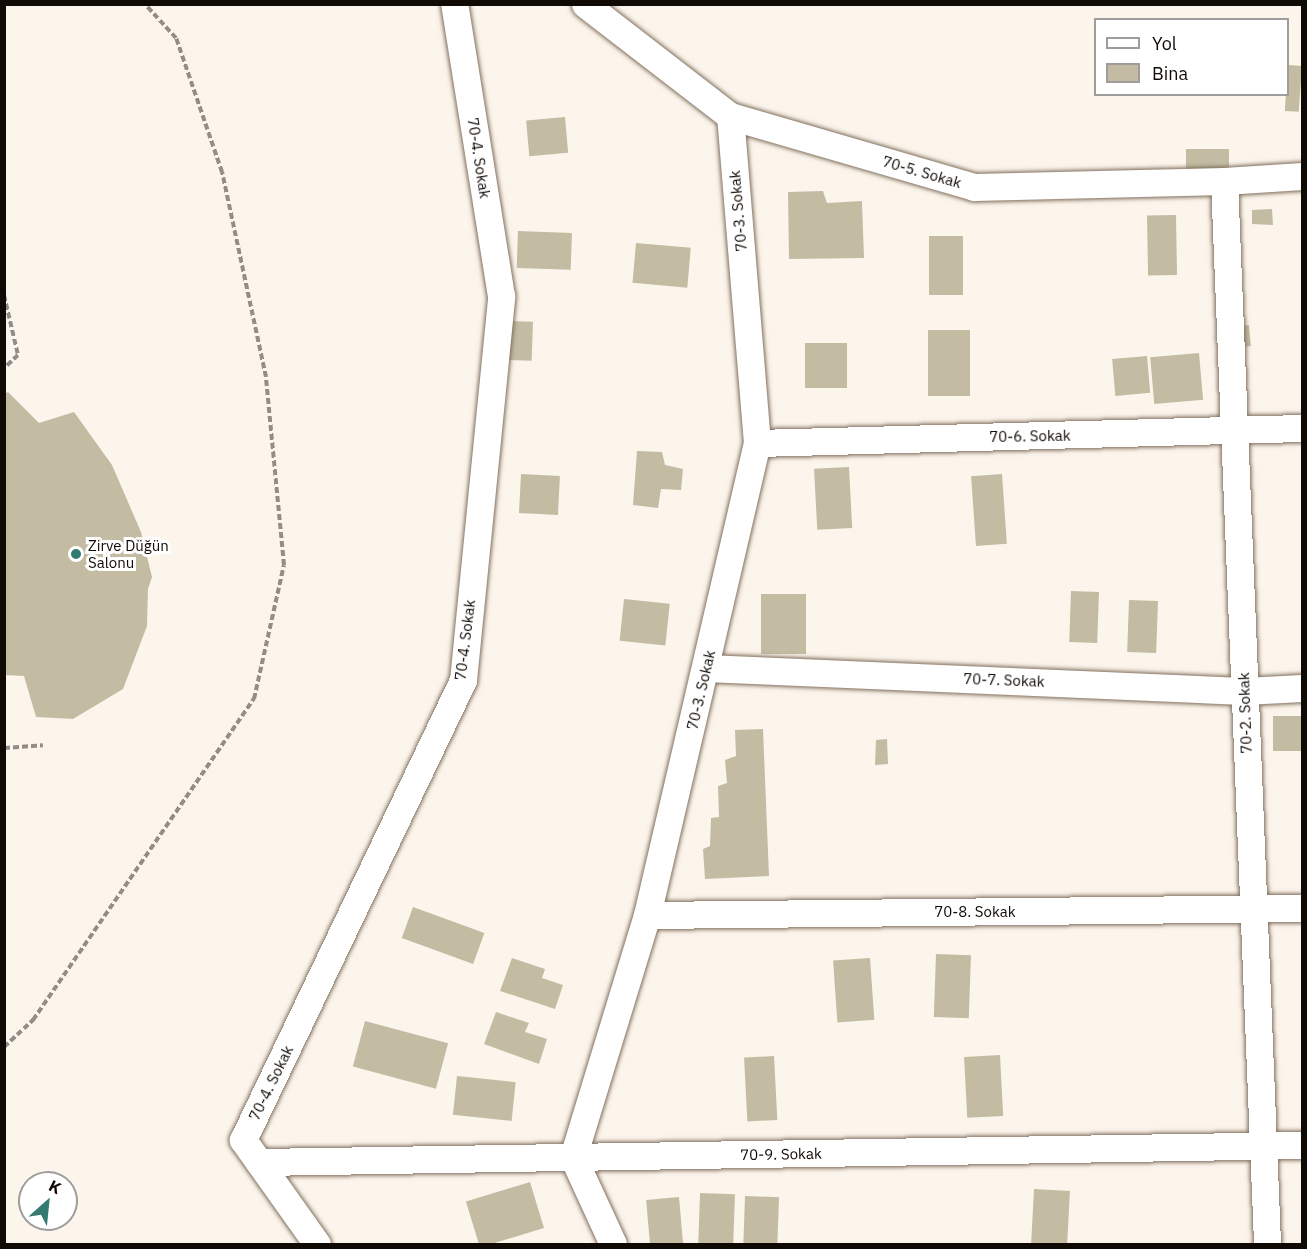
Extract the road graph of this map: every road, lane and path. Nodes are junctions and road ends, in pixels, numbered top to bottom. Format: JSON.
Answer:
{"nodes":[{"id":1,"x":145,"y":4,"type":"edge"},
{"id":2,"x":454,"y":4,"type":"edge"},
{"id":3,"x":585,"y":4,"type":"edge"},
{"id":4,"x":730,"y":116,"type":"junction"},
{"id":5,"x":1302,"y":176,"type":"edge"},
{"id":6,"x":1224,"y":181,"type":"junction"},
{"id":7,"x":4,"y":295,"type":"edge"},
{"id":8,"x":4,"y":368,"type":"edge"},
{"id":9,"x":1302,"y":428,"type":"edge"},
{"id":10,"x":1234,"y":431,"type":"junction"},
{"id":11,"x":757,"y":443,"type":"junction"},
{"id":12,"x":706,"y":668,"type":"junction"},
{"id":13,"x":1302,"y":688,"type":"edge"},
{"id":14,"x":1244,"y":691,"type":"junction"},
{"id":15,"x":44,"y":745,"type":"dead end"},
{"id":16,"x":4,"y":748,"type":"edge"},
{"id":17,"x":1302,"y":909,"type":"edge"},
{"id":18,"x":1253,"y":910,"type":"junction"},
{"id":19,"x":647,"y":915,"type":"junction"},
{"id":20,"x":4,"y":1047,"type":"edge"},
{"id":21,"x":1302,"y":1145,"type":"edge"},
{"id":22,"x":1263,"y":1146,"type":"junction"},
{"id":23,"x":573,"y":1157,"type":"junction"},
{"id":24,"x":259,"y":1162,"type":"junction"},
{"id":25,"x":317,"y":1245,"type":"edge"},
{"id":26,"x":613,"y":1245,"type":"edge"},
{"id":27,"x":1266,"y":1245,"type":"edge"}],
"edges":[{"from":1,"to":20,"type":"path"},
{"from":2,"to":24,"type":"street","name":"70-4. Sokak"},
{"from":3,"to":4,"type":"street","name":"70-5. Sokak"},
{"from":4,"to":6,"type":"street","name":"70-5. Sokak"},
{"from":4,"to":11,"type":"street","name":"70-3. Sokak"},
{"from":5,"to":6,"type":"street","name":"70-5. Sokak"},
{"from":6,"to":10,"type":"street","name":"70-2. Sokak"},
{"from":7,"to":8,"type":"path"},
{"from":9,"to":10,"type":"street","name":"70-6. Sokak"},
{"from":10,"to":11,"type":"street","name":"70-6. Sokak"},
{"from":10,"to":14,"type":"street","name":"70-2. Sokak"},
{"from":11,"to":12,"type":"street","name":"70-3. Sokak"},
{"from":12,"to":14,"type":"street","name":"70-7. Sokak"},
{"from":12,"to":19,"type":"street","name":"70-3. Sokak"},
{"from":13,"to":14,"type":"street","name":"70-7. Sokak"},
{"from":14,"to":18,"type":"street","name":"70-2. Sokak"},
{"from":15,"to":16,"type":"path"},
{"from":17,"to":18,"type":"street","name":"70-8. Sokak"},
{"from":18,"to":19,"type":"street","name":"70-8. Sokak"},
{"from":18,"to":22,"type":"street","name":"70-2. Sokak"},
{"from":19,"to":23,"type":"street","name":"70-3. Sokak"},
{"from":21,"to":22,"type":"street","name":"70-9. Sokak"},
{"from":22,"to":23,"type":"street","name":"70-9. Sokak"},
{"from":22,"to":27,"type":"street","name":"70-2. Sokak"},
{"from":23,"to":24,"type":"street","name":"70-9. Sokak"},
{"from":23,"to":26,"type":"street"},
{"from":24,"to":25,"type":"street","name":"70-4. Sokak"}]}
